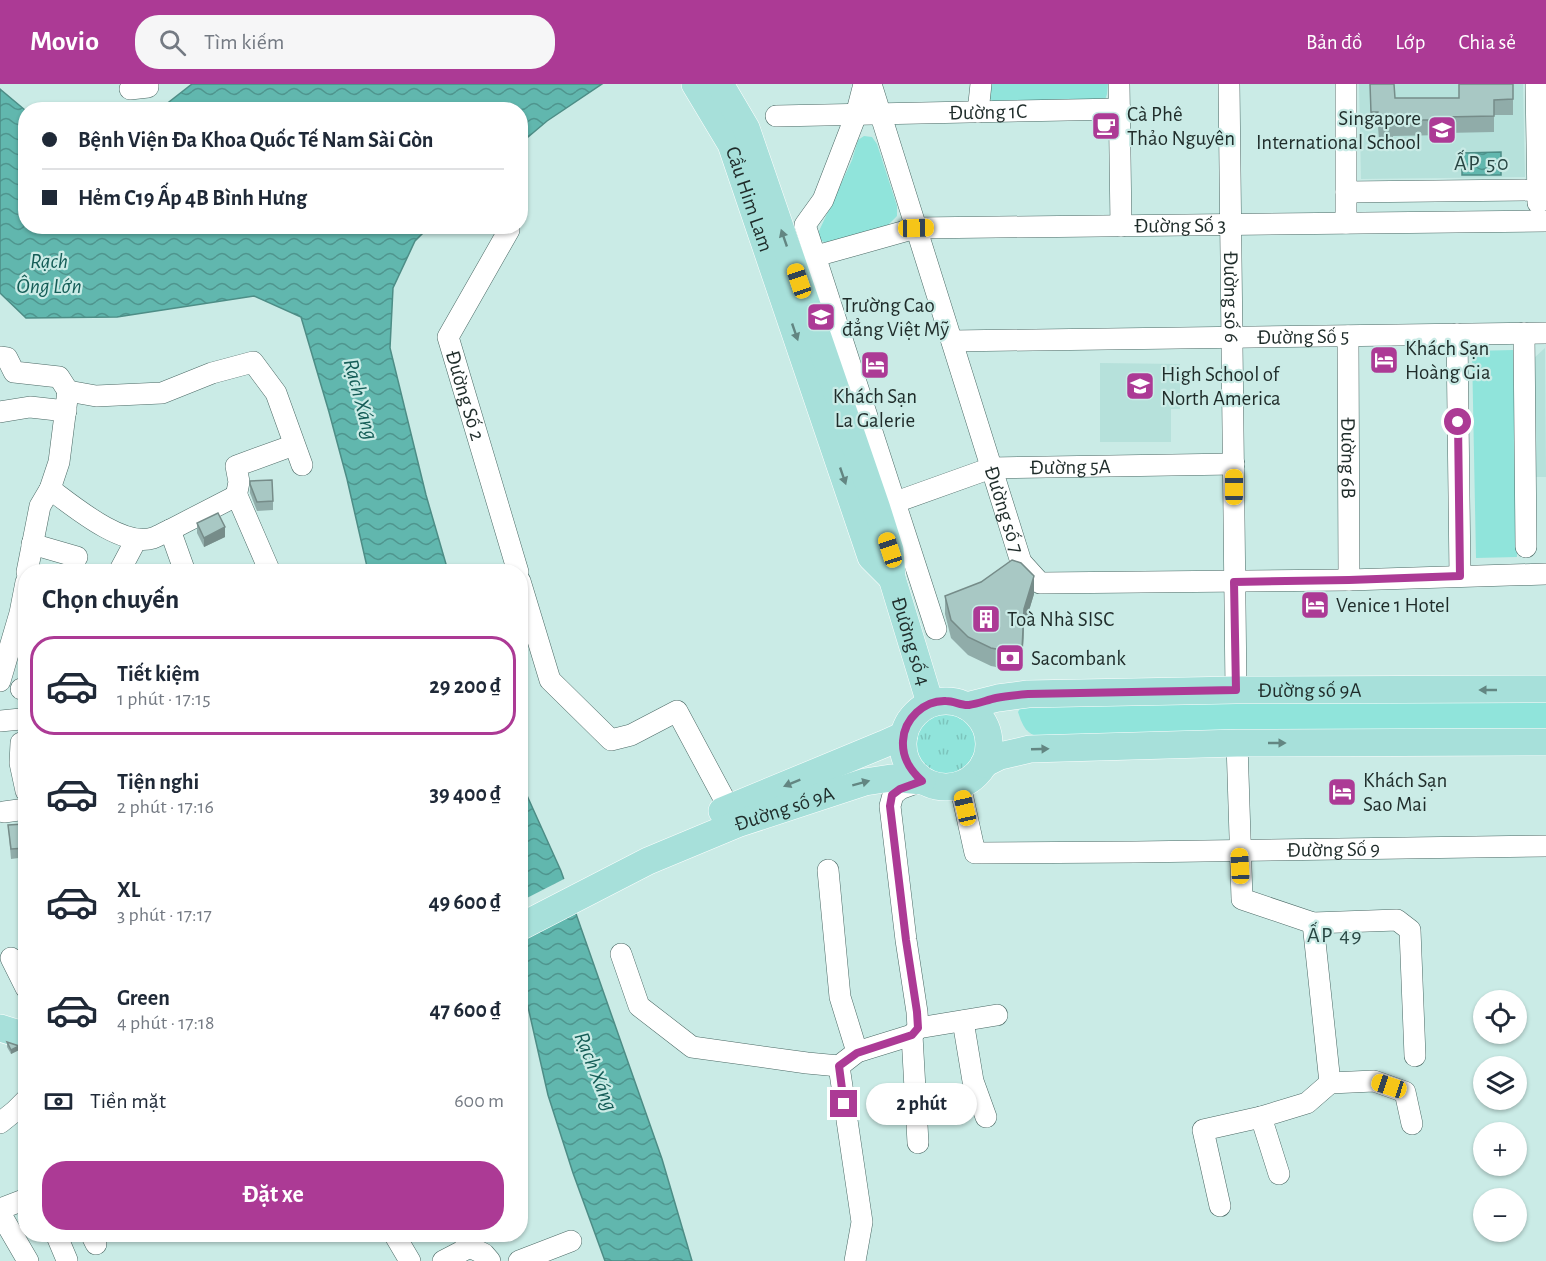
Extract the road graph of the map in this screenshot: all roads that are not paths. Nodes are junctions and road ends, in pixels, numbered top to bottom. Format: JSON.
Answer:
{"nodes":[{"id":1,"x":695,"y":84,"type":"edge"},
{"id":2,"x":720,"y":84,"type":"edge"},
{"id":3,"x":864,"y":84,"type":"edge"},
{"id":4,"x":871,"y":84,"type":"edge"},
{"id":5,"x":981,"y":84,"type":"edge"},
{"id":6,"x":1119,"y":84,"type":"edge"},
{"id":7,"x":1229,"y":84,"type":"edge"},
{"id":8,"x":1346,"y":84,"type":"edge"},
{"id":9,"x":1536,"y":84,"type":"edge"},
{"id":10,"x":1120,"y":109,"type":"junction"},
{"id":11,"x":978,"y":112,"type":"junction"},
{"id":12,"x":881,"y":114,"type":"junction"},
{"id":13,"x":856,"y":115,"type":"junction"},
{"id":14,"x":776,"y":116,"type":"dead end"},
{"id":15,"x":1538,"y":189,"type":"junction"},
{"id":16,"x":1446,"y":191,"type":"junction"},
{"id":17,"x":1346,"y":192,"type":"junction"},
{"id":18,"x":1542,"y":221,"type":"edge"},
{"id":19,"x":1446,"y":222,"type":"junction"},
{"id":20,"x":1346,"y":223,"type":"junction"},
{"id":21,"x":1231,"y":224,"type":"junction"},
{"id":22,"x":1121,"y":226,"type":"junction"},
{"id":23,"x":916,"y":228,"type":"junction"},
{"id":24,"x":507,"y":234,"type":"edge"},
{"id":25,"x":816,"y":256,"type":"junction"},
{"id":26,"x":1524,"y":333,"type":"junction"},
{"id":27,"x":1546,"y":333,"type":"edge"},
{"id":28,"x":1457,"y":334,"type":"junction"},
{"id":29,"x":1348,"y":336,"type":"junction"},
{"id":30,"x":1233,"y":337,"type":"junction"},
{"id":31,"x":952,"y":341,"type":"junction"},
{"id":32,"x":0,"y":357,"type":"edge"},
{"id":33,"x":67,"y":401,"type":"junction"},
{"id":34,"x":0,"y":412,"type":"edge"},
{"id":35,"x":834,"y":417,"type":"junction"},
{"id":36,"x":294,"y":445,"type":"junction"},
{"id":37,"x":1234,"y":464,"type":"junction"},
{"id":38,"x":302,"y":465,"type":"dead end"},
{"id":39,"x":991,"y":468,"type":"junction"},
{"id":40,"x":50,"y":489,"type":"junction"},
{"id":41,"x":236,"y":497,"type":"junction"},
{"id":42,"x":886,"y":506,"type":"junction"},
{"id":43,"x":170,"y":530,"type":"junction"},
{"id":44,"x":136,"y":540,"type":"junction"},
{"id":45,"x":32,"y":544,"type":"junction"},
{"id":46,"x":1526,"y":547,"type":"dead end"},
{"id":47,"x":77,"y":557,"type":"dead end"},
{"id":48,"x":28,"y":564,"type":"edge"},
{"id":49,"x":123,"y":564,"type":"edge"},
{"id":50,"x":182,"y":564,"type":"edge"},
{"id":51,"x":267,"y":564,"type":"edge"},
{"id":52,"x":516,"y":564,"type":"edge"},
{"id":53,"x":1546,"y":573,"type":"edge"},
{"id":54,"x":1460,"y":576,"type":"junction"},
{"id":55,"x":892,"y":578,"type":"junction"},
{"id":56,"x":1349,"y":580,"type":"junction"},
{"id":57,"x":1234,"y":582,"type":"junction"},
{"id":58,"x":528,"y":608,"type":"edge"},
{"id":59,"x":18,"y":617,"type":"edge"},
{"id":60,"x":936,"y":629,"type":"dead end"},
{"id":61,"x":5,"y":646,"type":"edge"},
{"id":62,"x":0,"y":681,"type":"edge"},
{"id":63,"x":1236,"y":690,"type":"junction"},
{"id":64,"x":1546,"y":690,"type":"edge"},
{"id":65,"x":930,"y":704,"type":"junction"},
{"id":66,"x":966,"y":706,"type":"junction"},
{"id":67,"x":18,"y":719,"type":"edge"},
{"id":68,"x":0,"y":721,"type":"edge"},
{"id":69,"x":903,"y":735,"type":"junction"},
{"id":70,"x":1546,"y":742,"type":"edge"},
{"id":71,"x":1237,"y":743,"type":"junction"},
{"id":72,"x":984,"y":764,"type":"junction"},
{"id":73,"x":922,"y":781,"type":"junction"},
{"id":74,"x":960,"y":785,"type":"junction"},
{"id":75,"x":729,"y":808,"type":"junction"},
{"id":76,"x":18,"y":810,"type":"edge"},
{"id":77,"x":4,"y":812,"type":"dead end"},
{"id":78,"x":1546,"y":846,"type":"edge"},
{"id":79,"x":1240,"y":850,"type":"junction"},
{"id":80,"x":645,"y":854,"type":"junction"},
{"id":81,"x":828,"y":870,"type":"dead end"},
{"id":82,"x":528,"y":907,"type":"edge"},
{"id":83,"x":528,"y":922,"type":"edge"},
{"id":84,"x":1313,"y":922,"type":"junction"},
{"id":85,"x":621,"y":954,"type":"dead end"},
{"id":86,"x":0,"y":1009,"type":"edge"},
{"id":87,"x":18,"y":1014,"type":"edge"},
{"id":88,"x":997,"y":1015,"type":"dead end"},
{"id":89,"x":963,"y":1021,"type":"junction"},
{"id":90,"x":0,"y":1028,"type":"edge"},
{"id":91,"x":915,"y":1032,"type":"junction"},
{"id":92,"x":18,"y":1034,"type":"edge"},
{"id":93,"x":857,"y":1053,"type":"junction"},
{"id":94,"x":1415,"y":1056,"type":"dead end"},
{"id":95,"x":839,"y":1066,"type":"junction"},
{"id":96,"x":1330,"y":1083,"type":"junction"},
{"id":97,"x":18,"y":1109,"type":"edge"},
{"id":98,"x":986,"y":1117,"type":"dead end"},
{"id":99,"x":1260,"y":1117,"type":"junction"},
{"id":100,"x":0,"y":1123,"type":"edge"},
{"id":101,"x":1412,"y":1124,"type":"dead end"},
{"id":102,"x":918,"y":1143,"type":"dead end"},
{"id":103,"x":1279,"y":1174,"type":"dead end"},
{"id":104,"x":18,"y":1203,"type":"edge"},
{"id":105,"x":1221,"y":1206,"type":"dead end"},
{"id":106,"x":0,"y":1211,"type":"edge"},
{"id":107,"x":571,"y":1241,"type":"dead end"},
{"id":108,"x":59,"y":1242,"type":"edge"},
{"id":109,"x":399,"y":1242,"type":"edge"},
{"id":110,"x":465,"y":1242,"type":"edge"},
{"id":111,"x":467,"y":1242,"type":"edge"},
{"id":112,"x":67,"y":1260,"type":"edge"},
{"id":113,"x":28,"y":1261,"type":"edge"},
{"id":114,"x":410,"y":1261,"type":"edge"},
{"id":115,"x":442,"y":1261,"type":"edge"},
{"id":116,"x":490,"y":1261,"type":"edge"},
{"id":117,"x":519,"y":1261,"type":"edge"},
{"id":118,"x":855,"y":1261,"type":"edge"}],
"edges":[{"from":1,"to":35,"type":"main road","name":"Cầu Him Lam","one_way":true},
{"from":35,"to":2,"type":"main road","name":"Cầu Him Lam","one_way":true},
{"from":3,"to":13,"type":"street"},
{"from":4,"to":12,"type":"street","name":"Đường số 7"},
{"from":5,"to":11,"type":"street"},
{"from":6,"to":10,"type":"street"},
{"from":7,"to":21,"type":"street","name":"Đường số 6"},
{"from":8,"to":17,"type":"street"},
{"from":9,"to":15,"type":"street"},
{"from":10,"to":11,"type":"street","name":"Đường 1C"},
{"from":10,"to":22,"type":"street"},
{"from":11,"to":12,"type":"street","name":"Đường 1C"},
{"from":12,"to":13,"type":"street","name":"Đường 1C"},
{"from":12,"to":23,"type":"street","name":"Đường số 7"},
{"from":13,"to":14,"type":"street","name":"Đường 1C"},
{"from":13,"to":25,"type":"street"},
{"from":15,"to":16,"type":"street"},
{"from":15,"to":18,"type":"street"},
{"from":16,"to":17,"type":"street"},
{"from":16,"to":19,"type":"street"},
{"from":17,"to":20,"type":"street"},
{"from":18,"to":19,"type":"street","name":"Đường Số 3"},
{"from":19,"to":20,"type":"street","name":"Đường Số 3"},
{"from":20,"to":21,"type":"street","name":"Đường Số 3"},
{"from":21,"to":22,"type":"street","name":"Đường Số 3"},
{"from":21,"to":30,"type":"street","name":"Đường số 6"},
{"from":22,"to":23,"type":"street","name":"Đường Số 3"},
{"from":23,"to":25,"type":"street","name":"Đường Số 3"},
{"from":23,"to":31,"type":"street","name":"Đường số 7"},
{"from":24,"to":52,"type":"street","name":"Đường Số 2"},
{"from":25,"to":35,"type":"street"},
{"from":25,"to":42,"type":"street"},
{"from":26,"to":27,"type":"street","name":"Đường Số 5"},
{"from":26,"to":28,"type":"street","name":"Đường Số 5"},
{"from":26,"to":46,"type":"street"},
{"from":28,"to":29,"type":"street","name":"Đường Số 5"},
{"from":28,"to":54,"type":"street"},
{"from":29,"to":30,"type":"street","name":"Đường Số 5"},
{"from":29,"to":56,"type":"street","name":"Đường 6B"},
{"from":30,"to":31,"type":"street","name":"Đường Số 5"},
{"from":30,"to":37,"type":"street","name":"Đường số 6"},
{"from":31,"to":39,"type":"street","name":"Đường số 7"},
{"from":32,"to":33,"type":"street"},
{"from":33,"to":34,"type":"street"},
{"from":33,"to":36,"type":"street"},
{"from":33,"to":40,"type":"street"},
{"from":35,"to":42,"type":"main road","name":"Đường số 4"},
{"from":35,"to":55,"type":"main road","name":"Đường số 4","one_way":true},
{"from":36,"to":38,"type":"street"},
{"from":36,"to":41,"type":"street"},
{"from":37,"to":39,"type":"street","name":"Đường 5A"},
{"from":37,"to":57,"type":"street","name":"Đường số 6"},
{"from":39,"to":42,"type":"street","name":"Đường 5A"},
{"from":39,"to":57,"type":"street","name":"Đường số 7"},
{"from":40,"to":44,"type":"street"},
{"from":40,"to":45,"type":"street"},
{"from":41,"to":43,"type":"street"},
{"from":41,"to":51,"type":"street"},
{"from":42,"to":55,"type":"main road","name":"Đường số 4"},
{"from":42,"to":60,"type":"street"},
{"from":43,"to":44,"type":"street"},
{"from":43,"to":50,"type":"street"},
{"from":44,"to":49,"type":"street"},
{"from":45,"to":47,"type":"street"},
{"from":45,"to":48,"type":"street"},
{"from":53,"to":54,"type":"street","name":"Đường số 7"},
{"from":54,"to":56,"type":"street","name":"Đường số 7"},
{"from":55,"to":65,"type":"main road","name":"Đường số 4"},
{"from":56,"to":57,"type":"street","name":"Đường số 7"},
{"from":57,"to":63,"type":"street","name":"Đường số 6"},
{"from":58,"to":75,"type":"street"},
{"from":59,"to":61,"type":"street"},
{"from":61,"to":62,"type":"street"},
{"from":64,"to":63,"type":"main road","name":"Đường số 9A","one_way":true},
{"from":63,"to":66,"type":"main road","name":"Đường số 9A"},
{"from":65,"to":66,"type":"main road"},
{"from":65,"to":69,"type":"main road"},
{"from":66,"to":72,"type":"main road"},
{"from":67,"to":68,"type":"street"},
{"from":69,"to":73,"type":"main road"},
{"from":69,"to":75,"type":"main road","name":"Đường số 9A","one_way":true},
{"from":71,"to":70,"type":"main road","one_way":true},
{"from":72,"to":71,"type":"main road","one_way":true},
{"from":71,"to":79,"type":"street"},
{"from":72,"to":74,"type":"main road"},
{"from":73,"to":74,"type":"main road"},
{"from":80,"to":73,"type":"main road","name":"Đường số 9A","one_way":true},
{"from":73,"to":91,"type":"street"},
{"from":74,"to":79,"type":"street","name":"Đường Số 9"},
{"from":75,"to":80,"type":"main road","name":"Đường số 9A"},
{"from":76,"to":77,"type":"street"},
{"from":78,"to":79,"type":"street","name":"Đường Số 9"},
{"from":79,"to":84,"type":"street"},
{"from":80,"to":82,"type":"main road"},
{"from":80,"to":83,"type":"main road"},
{"from":81,"to":93,"type":"street"},
{"from":84,"to":94,"type":"street"},
{"from":84,"to":96,"type":"street"},
{"from":85,"to":95,"type":"street"},
{"from":86,"to":87,"type":"main road"},
{"from":88,"to":89,"type":"street"},
{"from":89,"to":91,"type":"street"},
{"from":89,"to":98,"type":"street"},
{"from":90,"to":92,"type":"main road"},
{"from":91,"to":93,"type":"street"},
{"from":91,"to":102,"type":"street"},
{"from":93,"to":95,"type":"street"},
{"from":95,"to":118,"type":"street"},
{"from":96,"to":99,"type":"street"},
{"from":96,"to":101,"type":"street"},
{"from":97,"to":100,"type":"street"},
{"from":99,"to":103,"type":"street"},
{"from":99,"to":105,"type":"street"},
{"from":104,"to":106,"type":"street"},
{"from":106,"to":113,"type":"street"},
{"from":107,"to":117,"type":"street"},
{"from":108,"to":112,"type":"street"},
{"from":109,"to":114,"type":"street"},
{"from":110,"to":115,"type":"street"},
{"from":111,"to":116,"type":"street"}]}
